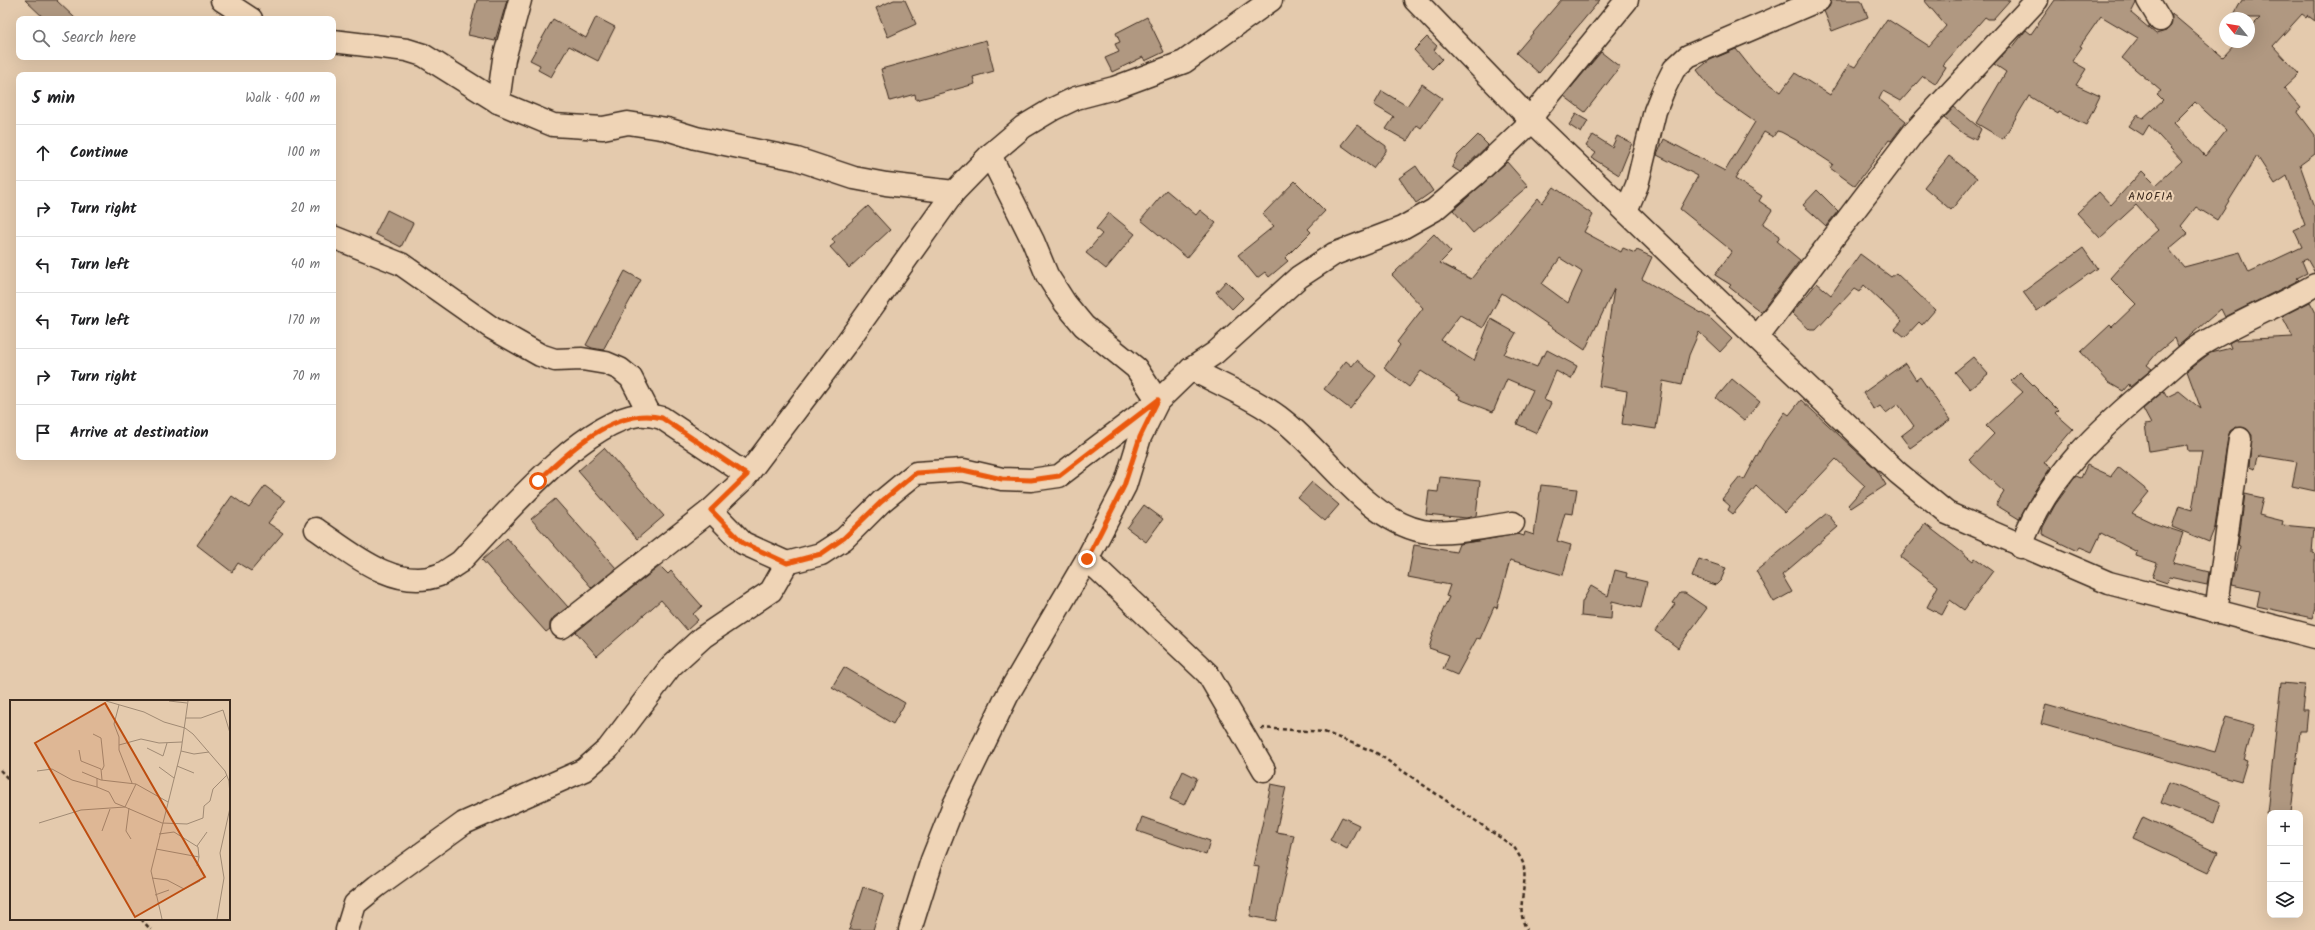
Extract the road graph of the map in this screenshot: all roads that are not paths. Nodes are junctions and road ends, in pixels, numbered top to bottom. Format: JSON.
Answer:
{"nodes":[{"id":1,"x":222,"y":0,"type":"edge"},
{"id":2,"x":520,"y":0,"type":"edge"},
{"id":3,"x":1271,"y":0,"type":"edge"},
{"id":4,"x":1415,"y":0,"type":"edge"},
{"id":5,"x":1627,"y":0,"type":"edge"},
{"id":6,"x":1819,"y":0,"type":"edge"},
{"id":7,"x":2037,"y":0,"type":"edge"},
{"id":8,"x":2148,"y":0,"type":"edge"},
{"id":9,"x":246,"y":16,"type":"edge"},
{"id":10,"x":2160,"y":20,"type":"dead end"},
{"id":11,"x":336,"y":41,"type":"edge"},
{"id":12,"x":498,"y":102,"type":"junction"},
{"id":13,"x":1532,"y":121,"type":"junction"},
{"id":14,"x":990,"y":154,"type":"junction"},
{"id":15,"x":954,"y":192,"type":"junction"},
{"id":16,"x":1626,"y":211,"type":"junction"},
{"id":17,"x":336,"y":238,"type":"edge"},
{"id":18,"x":2315,"y":285,"type":"edge"},
{"id":19,"x":1757,"y":338,"type":"junction"},
{"id":20,"x":1191,"y":368,"type":"junction"},
{"id":21,"x":1158,"y":400,"type":"junction"},
{"id":22,"x":650,"y":415,"type":"junction"},
{"id":23,"x":2240,"y":439,"type":"dead end"},
{"id":24,"x":747,"y":475,"type":"junction"},
{"id":25,"x":711,"y":510,"type":"junction"},
{"id":26,"x":1513,"y":524,"type":"dead end"},
{"id":27,"x":316,"y":529,"type":"dead end"},
{"id":28,"x":2021,"y":546,"type":"junction"},
{"id":29,"x":1087,"y":559,"type":"junction"},
{"id":30,"x":787,"y":563,"type":"junction"},
{"id":31,"x":2216,"y":612,"type":"junction"},
{"id":32,"x":562,"y":627,"type":"dead end"},
{"id":33,"x":2315,"y":637,"type":"edge"},
{"id":34,"x":1264,"y":770,"type":"dead end"},
{"id":35,"x":347,"y":930,"type":"edge"},
{"id":36,"x":910,"y":930,"type":"edge"}],
"edges":[{"from":1,"to":9,"type":"street"},
{"from":2,"to":12,"type":"street"},
{"from":3,"to":14,"type":"street"},
{"from":4,"to":13,"type":"street"},
{"from":5,"to":13,"type":"street"},
{"from":6,"to":16,"type":"street"},
{"from":7,"to":19,"type":"street"},
{"from":8,"to":10,"type":"street"},
{"from":11,"to":12,"type":"street"},
{"from":12,"to":15,"type":"street"},
{"from":13,"to":16,"type":"street"},
{"from":13,"to":20,"type":"street"},
{"from":14,"to":15,"type":"street"},
{"from":14,"to":21,"type":"street"},
{"from":15,"to":24,"type":"street"},
{"from":16,"to":19,"type":"street"},
{"from":17,"to":22,"type":"street"},
{"from":18,"to":28,"type":"street"},
{"from":19,"to":28,"type":"street"},
{"from":20,"to":21,"type":"street"},
{"from":20,"to":26,"type":"street"},
{"from":21,"to":29,"type":"street"},
{"from":21,"to":30,"type":"street"},
{"from":22,"to":24,"type":"street"},
{"from":22,"to":27,"type":"street"},
{"from":23,"to":31,"type":"street"},
{"from":24,"to":25,"type":"street"},
{"from":25,"to":30,"type":"street"},
{"from":25,"to":32,"type":"street"},
{"from":28,"to":31,"type":"street"},
{"from":29,"to":34,"type":"street"},
{"from":29,"to":36,"type":"street"},
{"from":30,"to":35,"type":"street"},
{"from":31,"to":33,"type":"street"}]}
